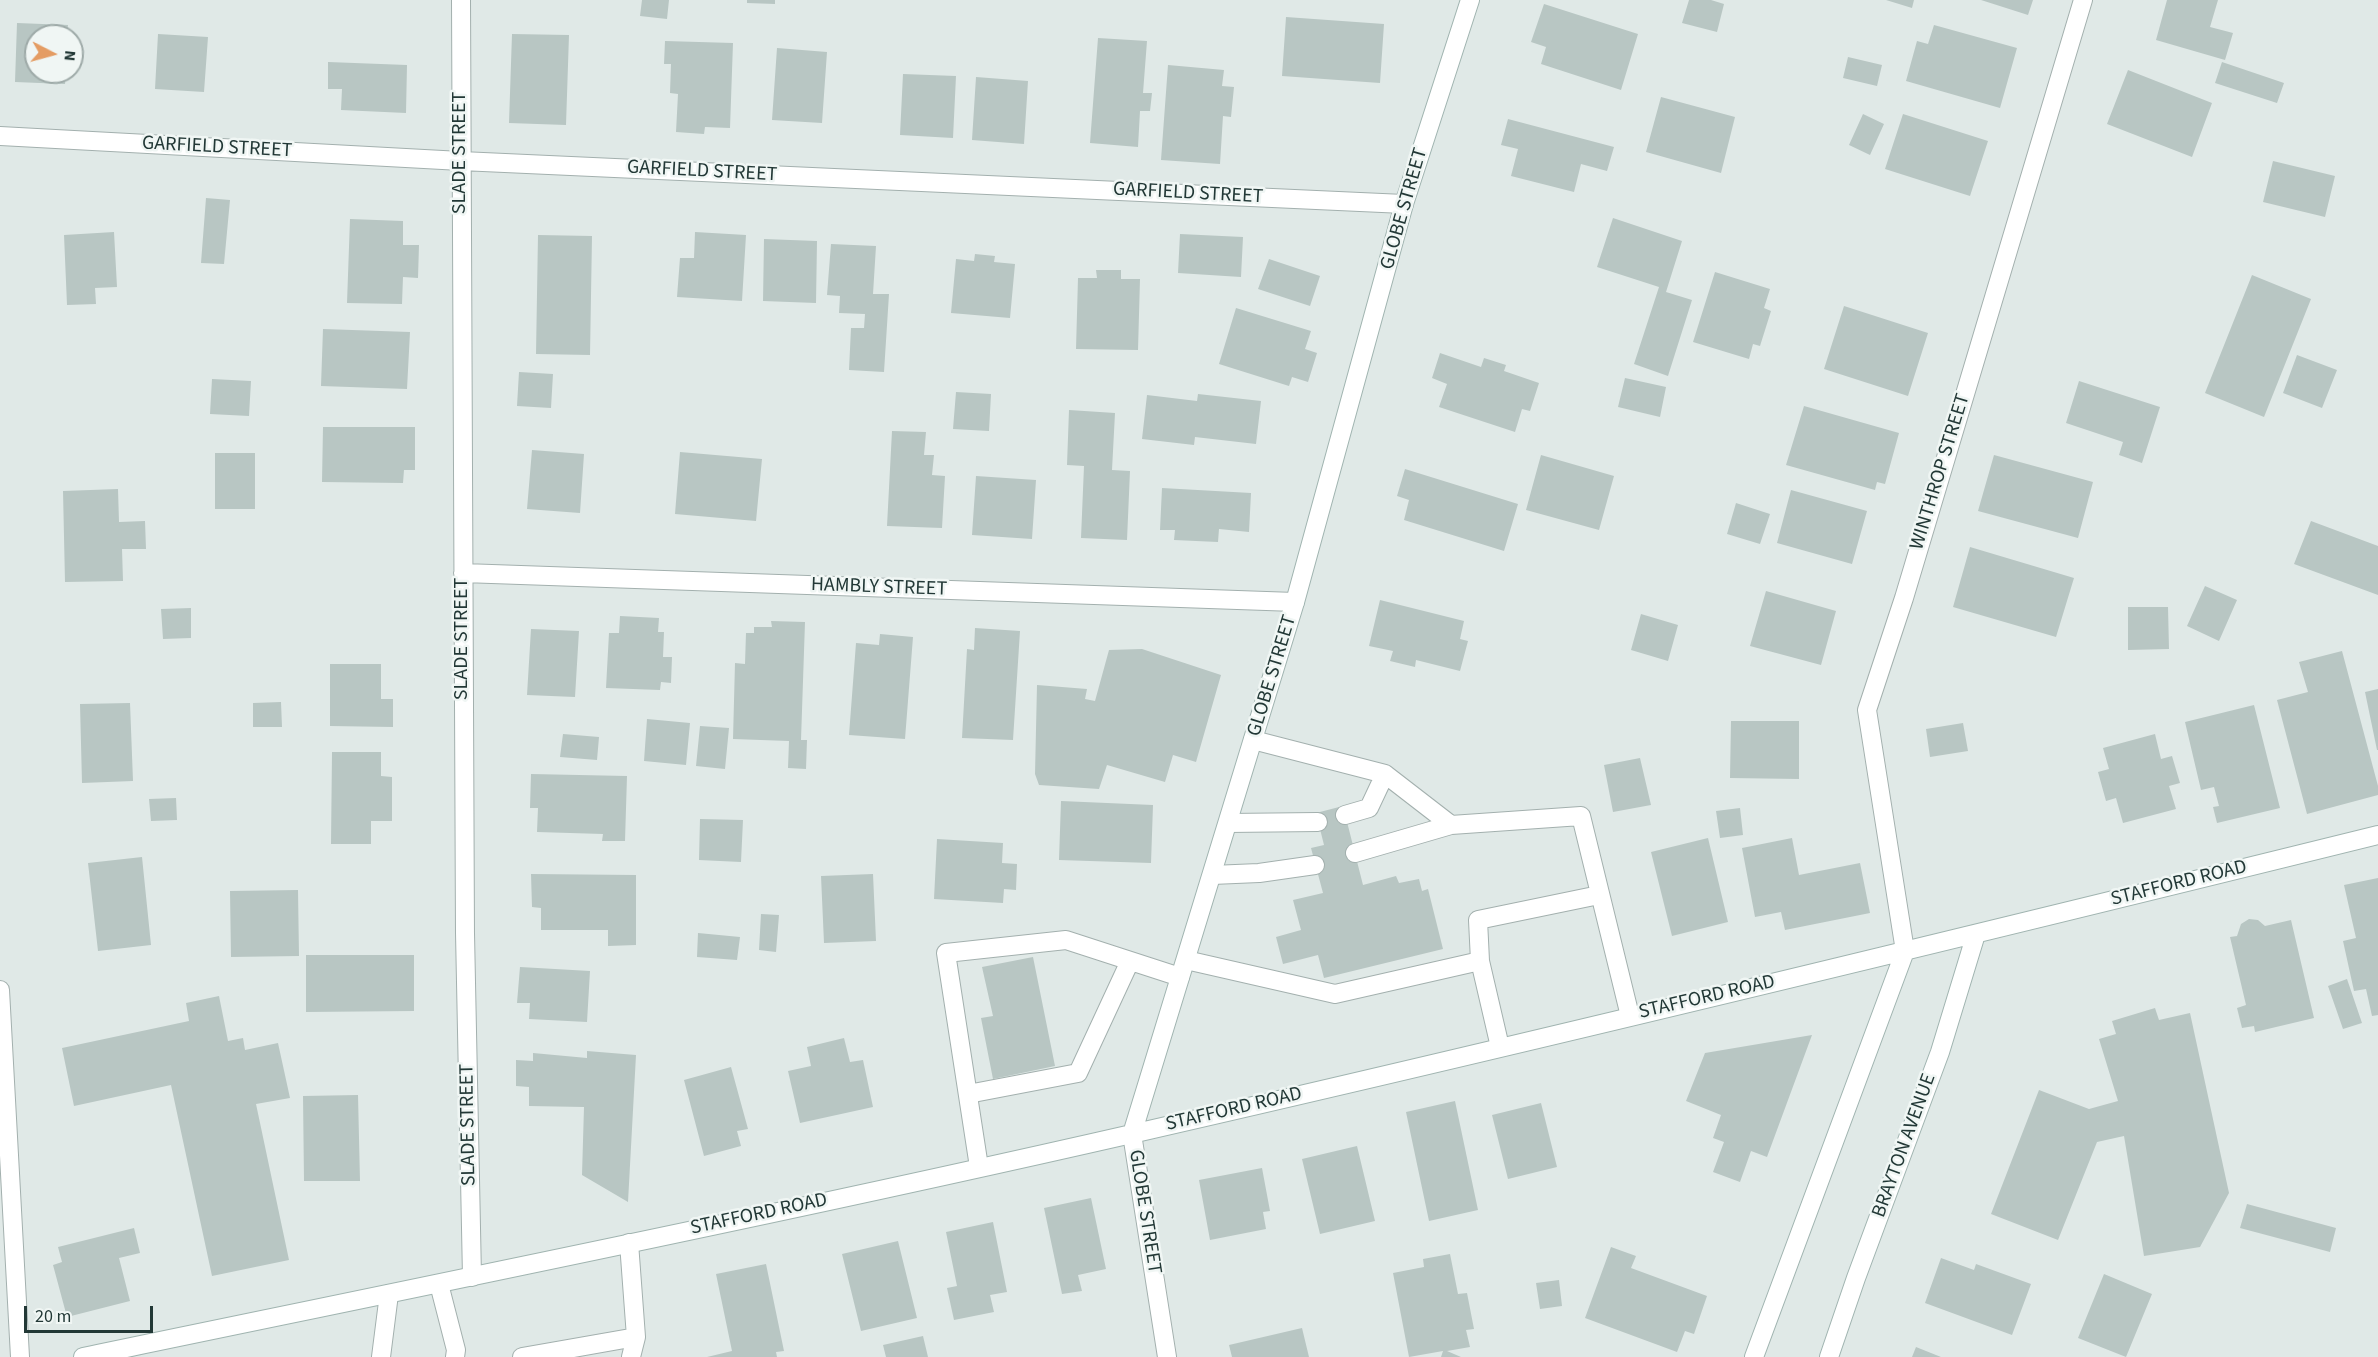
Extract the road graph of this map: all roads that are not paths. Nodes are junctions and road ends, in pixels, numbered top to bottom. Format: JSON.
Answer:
{"nodes":[{"id":1,"x":460,"y":0,"type":"edge"},
{"id":2,"x":1470,"y":0,"type":"edge"},
{"id":3,"x":2083,"y":0,"type":"edge"},
{"id":4,"x":0,"y":136,"type":"edge"},
{"id":5,"x":461,"y":161,"type":"junction"},
{"id":6,"x":1404,"y":204,"type":"junction"},
{"id":7,"x":463,"y":573,"type":"junction"},
{"id":8,"x":1296,"y":602,"type":"junction"},
{"id":9,"x":1253,"y":740,"type":"junction"},
{"id":10,"x":1385,"y":774,"type":"junction"},
{"id":11,"x":1345,"y":815,"type":"dead end"},
{"id":12,"x":1318,"y":822,"type":"dead end"},
{"id":13,"x":1228,"y":823,"type":"junction"},
{"id":14,"x":1451,"y":825,"type":"junction"},
{"id":15,"x":2378,"y":835,"type":"edge"},
{"id":16,"x":1355,"y":854,"type":"dead end"},
{"id":17,"x":1315,"y":865,"type":"dead end"},
{"id":18,"x":1212,"y":875,"type":"junction"},
{"id":19,"x":1599,"y":895,"type":"junction"},
{"id":20,"x":1976,"y":934,"type":"junction"},
{"id":21,"x":1905,"y":951,"type":"junction"},
{"id":22,"x":1130,"y":961,"type":"junction"},
{"id":23,"x":1480,"y":961,"type":"junction"},
{"id":24,"x":1183,"y":969,"type":"junction"},
{"id":25,"x":0,"y":990,"type":"edge"},
{"id":26,"x":1630,"y":1016,"type":"junction"},
{"id":27,"x":1500,"y":1047,"type":"junction"},
{"id":28,"x":968,"y":1094,"type":"junction"},
{"id":29,"x":1132,"y":1134,"type":"junction"},
{"id":30,"x":979,"y":1167,"type":"junction"},
{"id":31,"x":629,"y":1243,"type":"junction"},
{"id":32,"x":472,"y":1277,"type":"junction"},
{"id":33,"x":439,"y":1284,"type":"junction"},
{"id":34,"x":388,"y":1294,"type":"junction"},
{"id":35,"x":636,"y":1337,"type":"junction"},
{"id":36,"x":20,"y":1357,"type":"edge"},
{"id":37,"x":83,"y":1357,"type":"edge"},
{"id":38,"x":381,"y":1357,"type":"edge"},
{"id":39,"x":455,"y":1357,"type":"edge"},
{"id":40,"x":522,"y":1357,"type":"edge"},
{"id":41,"x":631,"y":1357,"type":"edge"},
{"id":42,"x":1167,"y":1357,"type":"edge"},
{"id":43,"x":1754,"y":1357,"type":"edge"},
{"id":44,"x":1830,"y":1357,"type":"edge"}],
"edges":[{"from":1,"to":5,"type":"street","name":"SLADE STREET"},
{"from":2,"to":6,"type":"street","name":"GLOBE STREET"},
{"from":3,"to":21,"type":"street","name":"WINTHROP STREET"},
{"from":4,"to":5,"type":"street","name":"GARFIELD STREET"},
{"from":5,"to":6,"type":"street","name":"GARFIELD STREET"},
{"from":5,"to":7,"type":"street","name":"SLADE STREET"},
{"from":6,"to":8,"type":"street","name":"GLOBE STREET"},
{"from":7,"to":8,"type":"street","name":"HAMBLY STREET"},
{"from":7,"to":32,"type":"street","name":"SLADE STREET"},
{"from":8,"to":9,"type":"street","name":"GLOBE STREET"},
{"from":9,"to":10,"type":"street"},
{"from":9,"to":13,"type":"street","name":"GLOBE STREET"},
{"from":10,"to":11,"type":"street"},
{"from":10,"to":14,"type":"street"},
{"from":12,"to":13,"type":"street"},
{"from":13,"to":18,"type":"street","name":"GLOBE STREET"},
{"from":14,"to":16,"type":"street"},
{"from":14,"to":19,"type":"street"},
{"from":15,"to":20,"type":"street","name":"STAFFORD ROAD"},
{"from":17,"to":18,"type":"street"},
{"from":18,"to":24,"type":"street","name":"GLOBE STREET"},
{"from":19,"to":23,"type":"street"},
{"from":19,"to":26,"type":"street"},
{"from":20,"to":21,"type":"street","name":"STAFFORD ROAD"},
{"from":20,"to":44,"type":"street","name":"BRAYTON AVENUE"},
{"from":21,"to":26,"type":"street","name":"STAFFORD ROAD"},
{"from":21,"to":43,"type":"street"},
{"from":22,"to":24,"type":"street"},
{"from":22,"to":28,"type":"street"},
{"from":22,"to":28,"type":"street"},
{"from":23,"to":24,"type":"street"},
{"from":23,"to":27,"type":"street"},
{"from":24,"to":29,"type":"street","name":"GLOBE STREET"},
{"from":25,"to":36,"type":"street"},
{"from":26,"to":27,"type":"street","name":"STAFFORD ROAD"},
{"from":27,"to":29,"type":"street","name":"STAFFORD ROAD"},
{"from":28,"to":30,"type":"street"},
{"from":29,"to":30,"type":"street","name":"STAFFORD ROAD"},
{"from":29,"to":42,"type":"street","name":"GLOBE STREET"},
{"from":30,"to":31,"type":"street","name":"STAFFORD ROAD"},
{"from":31,"to":32,"type":"street","name":"STAFFORD ROAD"},
{"from":31,"to":35,"type":"street"},
{"from":32,"to":33,"type":"street","name":"STAFFORD ROAD"},
{"from":33,"to":34,"type":"street","name":"STAFFORD ROAD"},
{"from":33,"to":39,"type":"street"},
{"from":34,"to":37,"type":"street","name":"STAFFORD ROAD"},
{"from":34,"to":38,"type":"street"},
{"from":35,"to":40,"type":"street"},
{"from":35,"to":41,"type":"street"}]}
